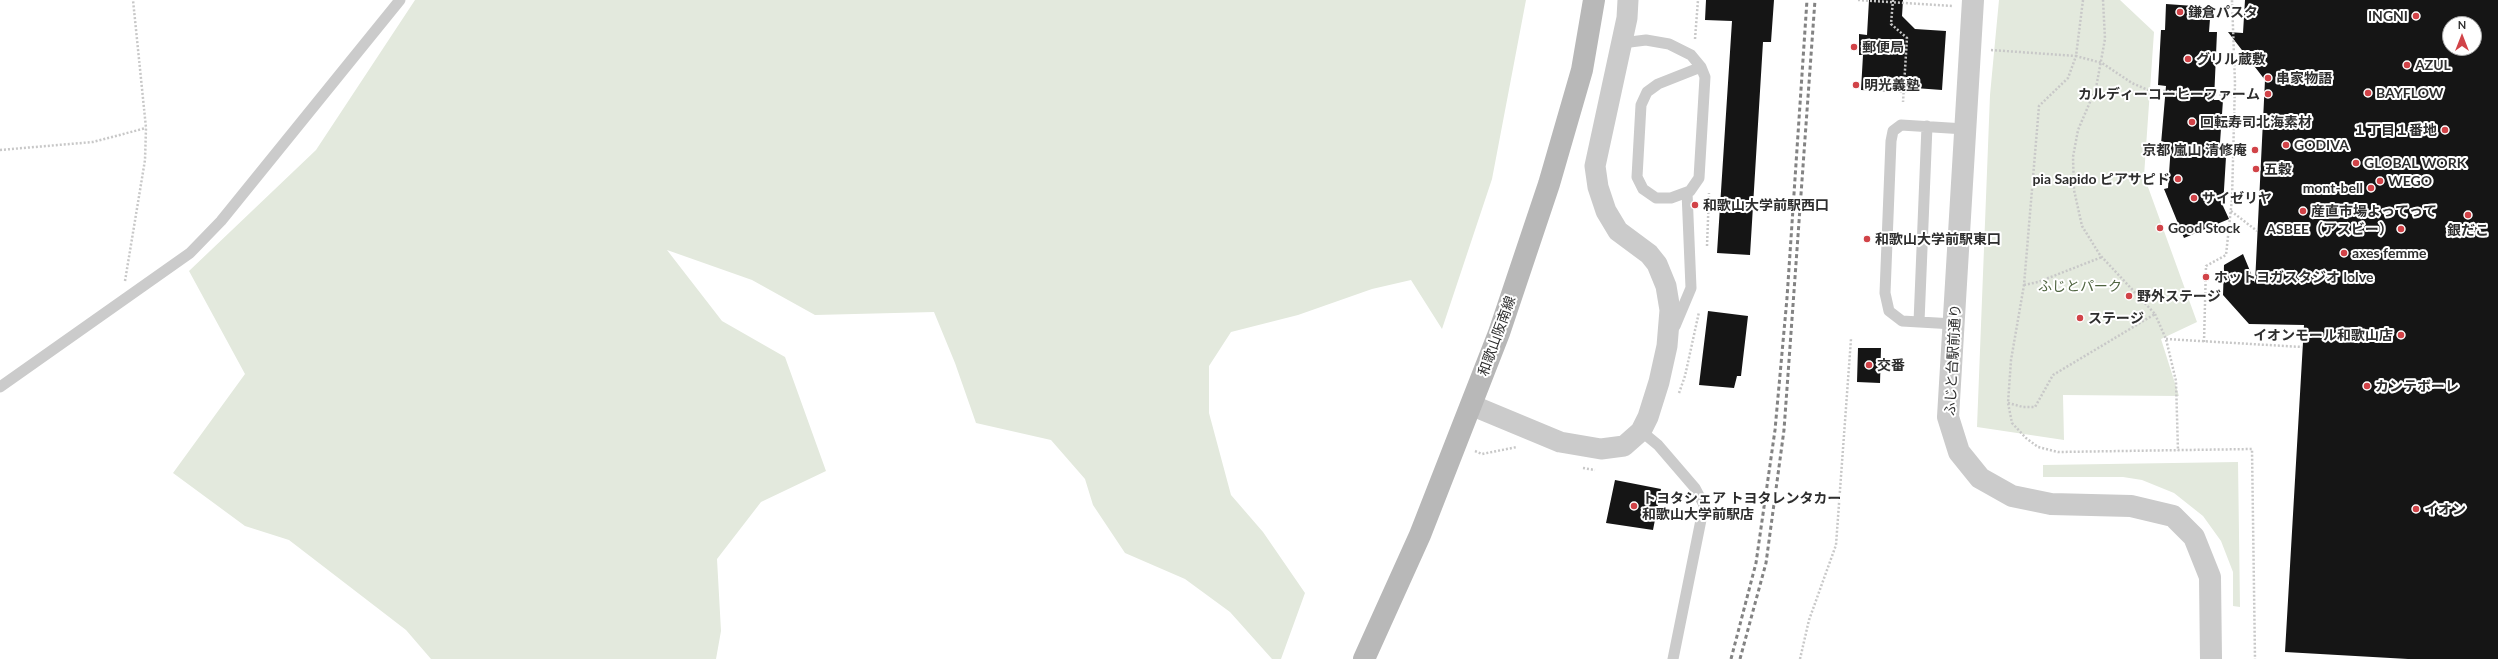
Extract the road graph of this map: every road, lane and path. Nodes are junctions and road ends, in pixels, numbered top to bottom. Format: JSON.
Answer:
{"nodes":[{"id":1,"x":133,"y":0,"type":"edge"},
{"id":2,"x":400,"y":0,"type":"edge"},
{"id":3,"x":1594,"y":0,"type":"edge"},
{"id":4,"x":1628,"y":0,"type":"edge"},
{"id":5,"x":1858,"y":0,"type":"edge"},
{"id":6,"x":2083,"y":0,"type":"edge"},
{"id":7,"x":2103,"y":0,"type":"edge"},
{"id":8,"x":2232,"y":0,"type":"edge"},
{"id":9,"x":1892,"y":1,"type":"edge"},
{"id":10,"x":1965,"y":3,"type":"edge"},
{"id":11,"x":1622,"y":43,"type":"junction"},
{"id":12,"x":1984,"y":50,"type":"dead end"},
{"id":13,"x":2076,"y":56,"type":"junction"},
{"id":14,"x":2102,"y":63,"type":"junction"},
{"id":15,"x":1701,"y":67,"type":"junction"},
{"id":16,"x":2234,"y":95,"type":"junction"},
{"id":17,"x":1903,"y":102,"type":"dead end"},
{"id":18,"x":1927,"y":126,"type":"junction"},
{"id":19,"x":146,"y":128,"type":"junction"},
{"id":20,"x":1965,"y":129,"type":"junction"},
{"id":21,"x":0,"y":150,"type":"edge"},
{"id":22,"x":1686,"y":192,"type":"junction"},
{"id":23,"x":2231,"y":210,"type":"junction"},
{"id":24,"x":2257,"y":231,"type":"dead end"},
{"id":25,"x":2102,"y":257,"type":"junction"},
{"id":26,"x":2024,"y":284,"type":"junction"},
{"id":27,"x":133,"y":293,"type":"junction"},
{"id":28,"x":2155,"y":314,"type":"junction"},
{"id":29,"x":1919,"y":322,"type":"junction"},
{"id":30,"x":1954,"y":324,"type":"junction"},
{"id":31,"x":1851,"y":339,"type":"dead end"},
{"id":32,"x":2166,"y":340,"type":"junction"},
{"id":33,"x":2204,"y":342,"type":"junction"},
{"id":34,"x":1667,"y":346,"type":"junction"},
{"id":35,"x":2302,"y":347,"type":"dead end"},
{"id":36,"x":0,"y":386,"type":"edge"},
{"id":37,"x":2008,"y":403,"type":"junction"},
{"id":38,"x":1472,"y":405,"type":"junction"},
{"id":39,"x":1641,"y":431,"type":"junction"},
{"id":40,"x":2178,"y":451,"type":"junction"},
{"id":41,"x":1364,"y":659,"type":"edge"},
{"id":42,"x":1673,"y":659,"type":"edge"},
{"id":43,"x":1800,"y":659,"type":"edge"},
{"id":44,"x":2211,"y":659,"type":"edge"},
{"id":45,"x":2255,"y":659,"type":"edge"}],
"edges":[{"from":1,"to":19,"type":"path"},
{"from":2,"to":27,"type":"lane"},
{"from":3,"to":38,"type":"main road","name":"和歌山阪南線"},
{"from":4,"to":11,"type":"street"},
{"from":5,"to":9,"type":"path"},
{"from":6,"to":13,"type":"path"},
{"from":7,"to":14,"type":"path"},
{"from":8,"to":16,"type":"path"},
{"from":9,"to":10,"type":"path"},
{"from":9,"to":17,"type":"path"},
{"from":10,"to":20,"type":"street","name":"ふじと台駅前通り"},
{"from":11,"to":15,"type":"lane"},
{"from":11,"to":34,"type":"street"},
{"from":12,"to":13,"type":"path"},
{"from":13,"to":14,"type":"path"},
{"from":13,"to":26,"type":"path"},
{"from":14,"to":16,"type":"path"},
{"from":14,"to":25,"type":"path"},
{"from":15,"to":22,"type":"lane"},
{"from":15,"to":22,"type":"lane"},
{"from":16,"to":23,"type":"path"},
{"from":18,"to":20,"type":"lane"},
{"from":18,"to":29,"type":"lane"},
{"from":18,"to":29,"type":"lane"},
{"from":19,"to":21,"type":"path"},
{"from":19,"to":27,"type":"path"},
{"from":20,"to":30,"type":"street","name":"ふじと台駅前通り"},
{"from":22,"to":34,"type":"lane"},
{"from":23,"to":24,"type":"path"},
{"from":23,"to":33,"type":"path"},
{"from":25,"to":26,"type":"path"},
{"from":25,"to":28,"type":"path"},
{"from":26,"to":37,"type":"path"},
{"from":27,"to":36,"type":"lane"},
{"from":28,"to":32,"type":"path"},
{"from":28,"to":37,"type":"path"},
{"from":29,"to":30,"type":"lane"},
{"from":30,"to":44,"type":"street","name":"ふじと台駅前通り"},
{"from":31,"to":43,"type":"path"},
{"from":32,"to":33,"type":"path"},
{"from":32,"to":40,"type":"path"},
{"from":33,"to":35,"type":"path"},
{"from":34,"to":39,"type":"street"},
{"from":37,"to":40,"type":"path"},
{"from":38,"to":39,"type":"street"},
{"from":38,"to":41,"type":"main road","name":"和歌山阪南線"},
{"from":39,"to":42,"type":"lane"},
{"from":40,"to":45,"type":"path"}]}
